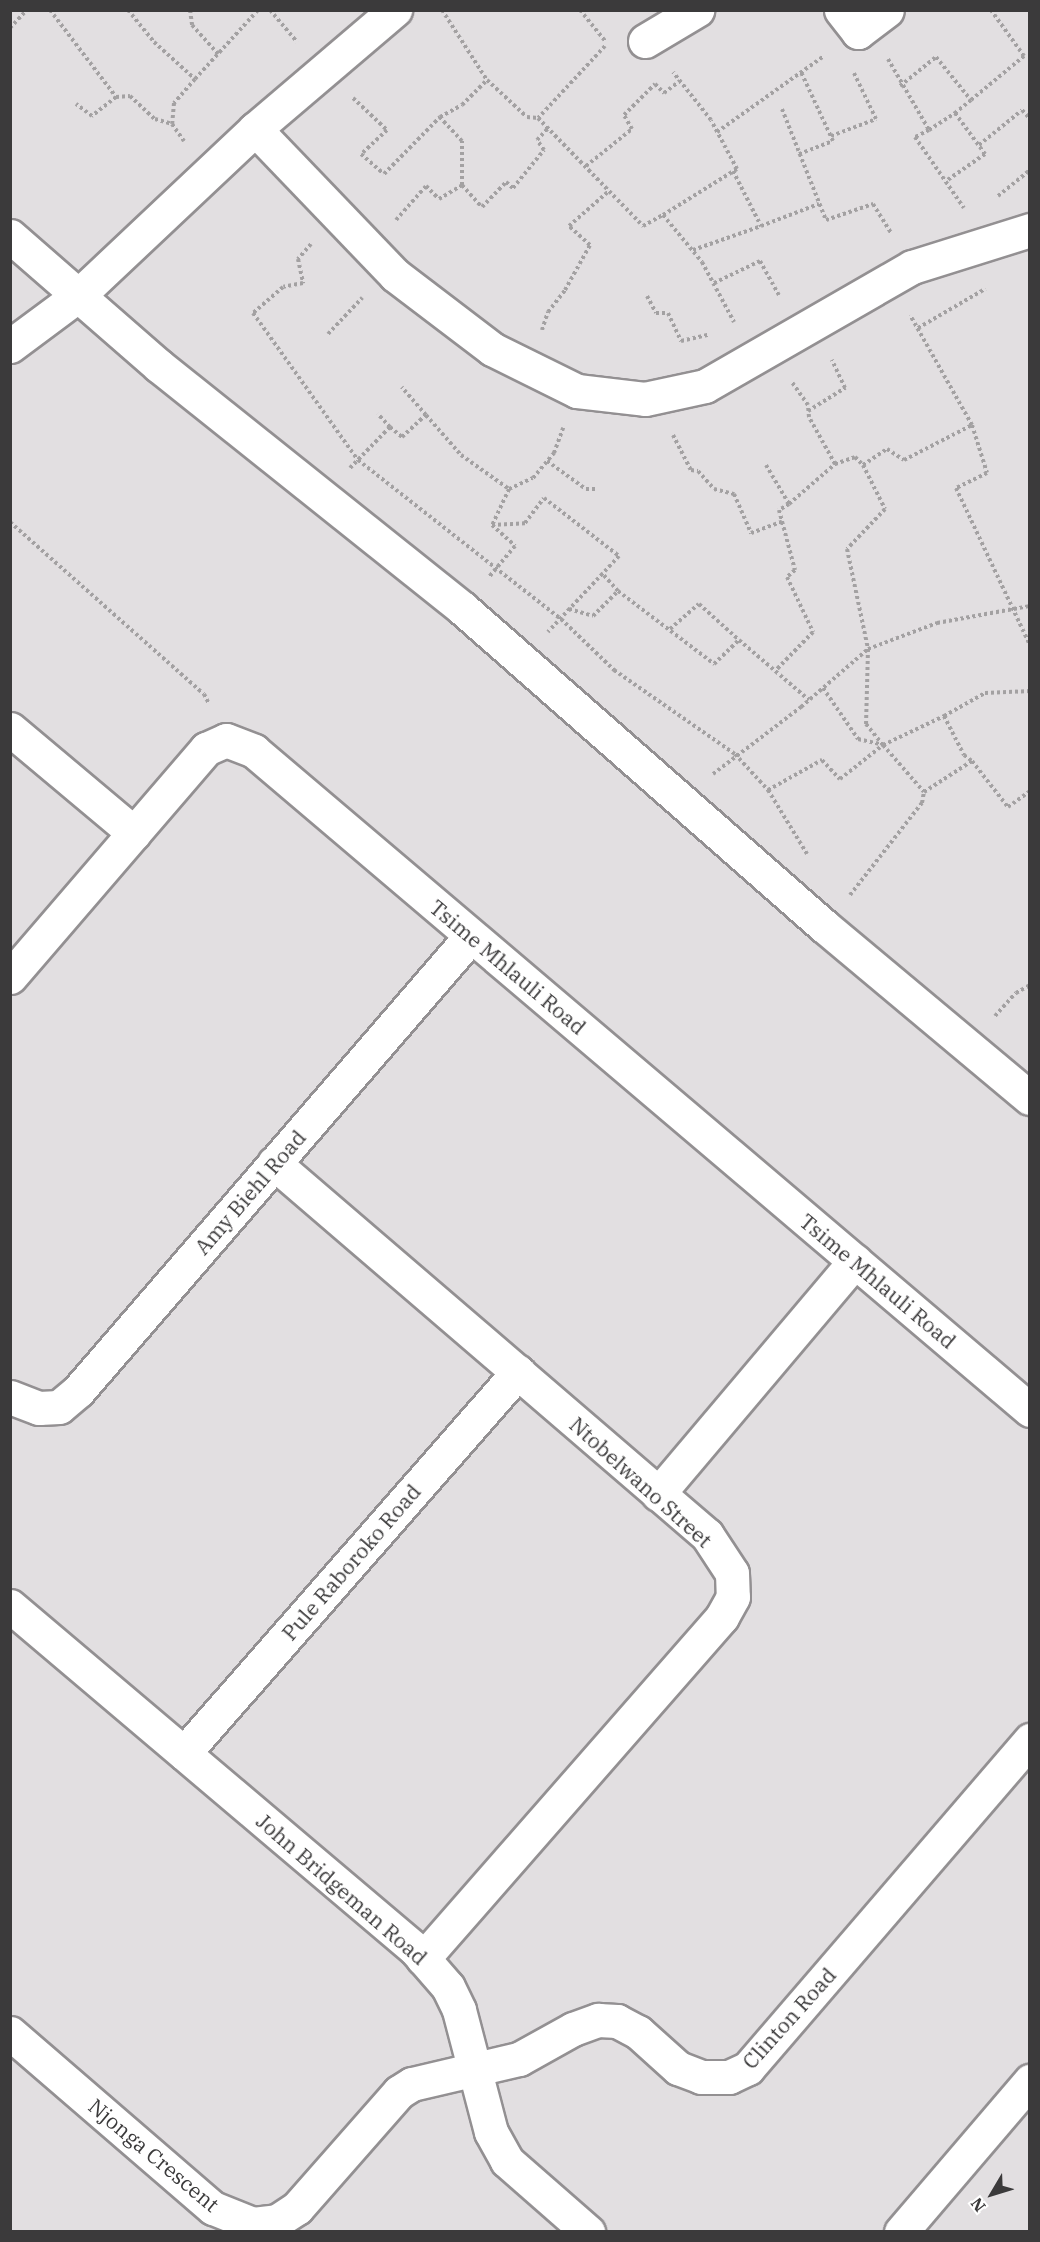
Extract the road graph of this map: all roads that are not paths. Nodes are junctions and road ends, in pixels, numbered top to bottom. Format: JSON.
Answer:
{"nodes":[{"id":1,"x":395,"y":10,"type":"edge"},
{"id":2,"x":697,"y":10,"type":"edge"},
{"id":3,"x":887,"y":10,"type":"edge"},
{"id":4,"x":846,"y":29,"type":"edge"},
{"id":5,"x":645,"y":42,"type":"road end"},
{"id":6,"x":255,"y":129,"type":"junction"},
{"id":7,"x":1029,"y":230,"type":"edge"},
{"id":8,"x":10,"y":236,"type":"edge"},
{"id":9,"x":80,"y":294,"type":"junction"},
{"id":10,"x":10,"y":346,"type":"edge"},
{"id":11,"x":10,"y":729,"type":"edge"},
{"id":12,"x":134,"y":833,"type":"junction"},
{"id":13,"x":471,"y":936,"type":"junction"},
{"id":14,"x":10,"y":976,"type":"edge"},
{"id":15,"x":1029,"y":1098,"type":"edge"},
{"id":16,"x":274,"y":1163,"type":"junction"},
{"id":17,"x":855,"y":1262,"type":"junction"},
{"id":18,"x":518,"y":1372,"type":"junction"},
{"id":19,"x":10,"y":1397,"type":"edge"},
{"id":20,"x":1029,"y":1410,"type":"edge"},
{"id":21,"x":658,"y":1494,"type":"junction"},
{"id":22,"x":10,"y":1606,"type":"edge"},
{"id":23,"x":1029,"y":1740,"type":"edge"},
{"id":24,"x":184,"y":1753,"type":"junction"},
{"id":25,"x":423,"y":1958,"type":"junction"},
{"id":26,"x":10,"y":2033,"type":"edge"},
{"id":27,"x":476,"y":2072,"type":"junction"},
{"id":28,"x":1029,"y":2081,"type":"edge"},
{"id":29,"x":588,"y":2232,"type":"edge"},
{"id":30,"x":901,"y":2232,"type":"edge"}],
"edges":[{"from":1,"to":6,"type":"street"},
{"from":2,"to":5,"type":"street"},
{"from":3,"to":4,"type":"street"},
{"from":6,"to":7,"type":"street"},
{"from":6,"to":9,"type":"street"},
{"from":8,"to":9,"type":"street"},
{"from":9,"to":10,"type":"street"},
{"from":9,"to":15,"type":"street"},
{"from":11,"to":12,"type":"street"},
{"from":12,"to":13,"type":"street","name":"Tsime Mhlauli Road"},
{"from":12,"to":14,"type":"street"},
{"from":13,"to":16,"type":"street","name":"Amy Biehl Road"},
{"from":13,"to":17,"type":"street","name":"Tsime Mhlauli Road"},
{"from":16,"to":18,"type":"street","name":"Ntobelwano Street"},
{"from":16,"to":19,"type":"street","name":"Amy Biehl Road"},
{"from":17,"to":20,"type":"street","name":"Tsime Mhlauli Road"},
{"from":17,"to":21,"type":"street"},
{"from":18,"to":21,"type":"street","name":"Ntobelwano Street"},
{"from":18,"to":24,"type":"street","name":"Pule Raboroko Road"},
{"from":21,"to":25,"type":"street","name":"Ntobelwano Street"},
{"from":22,"to":24,"type":"street","name":"John Bridgeman Road"},
{"from":23,"to":27,"type":"street","name":"Clinton Road"},
{"from":24,"to":25,"type":"street","name":"John Bridgeman Road"},
{"from":25,"to":27,"type":"street","name":"John Bridgeman Road"},
{"from":26,"to":27,"type":"street","name":"Njonga Crescent"},
{"from":27,"to":29,"type":"street","name":"John Bridgeman Road"},
{"from":28,"to":30,"type":"street"}]}
